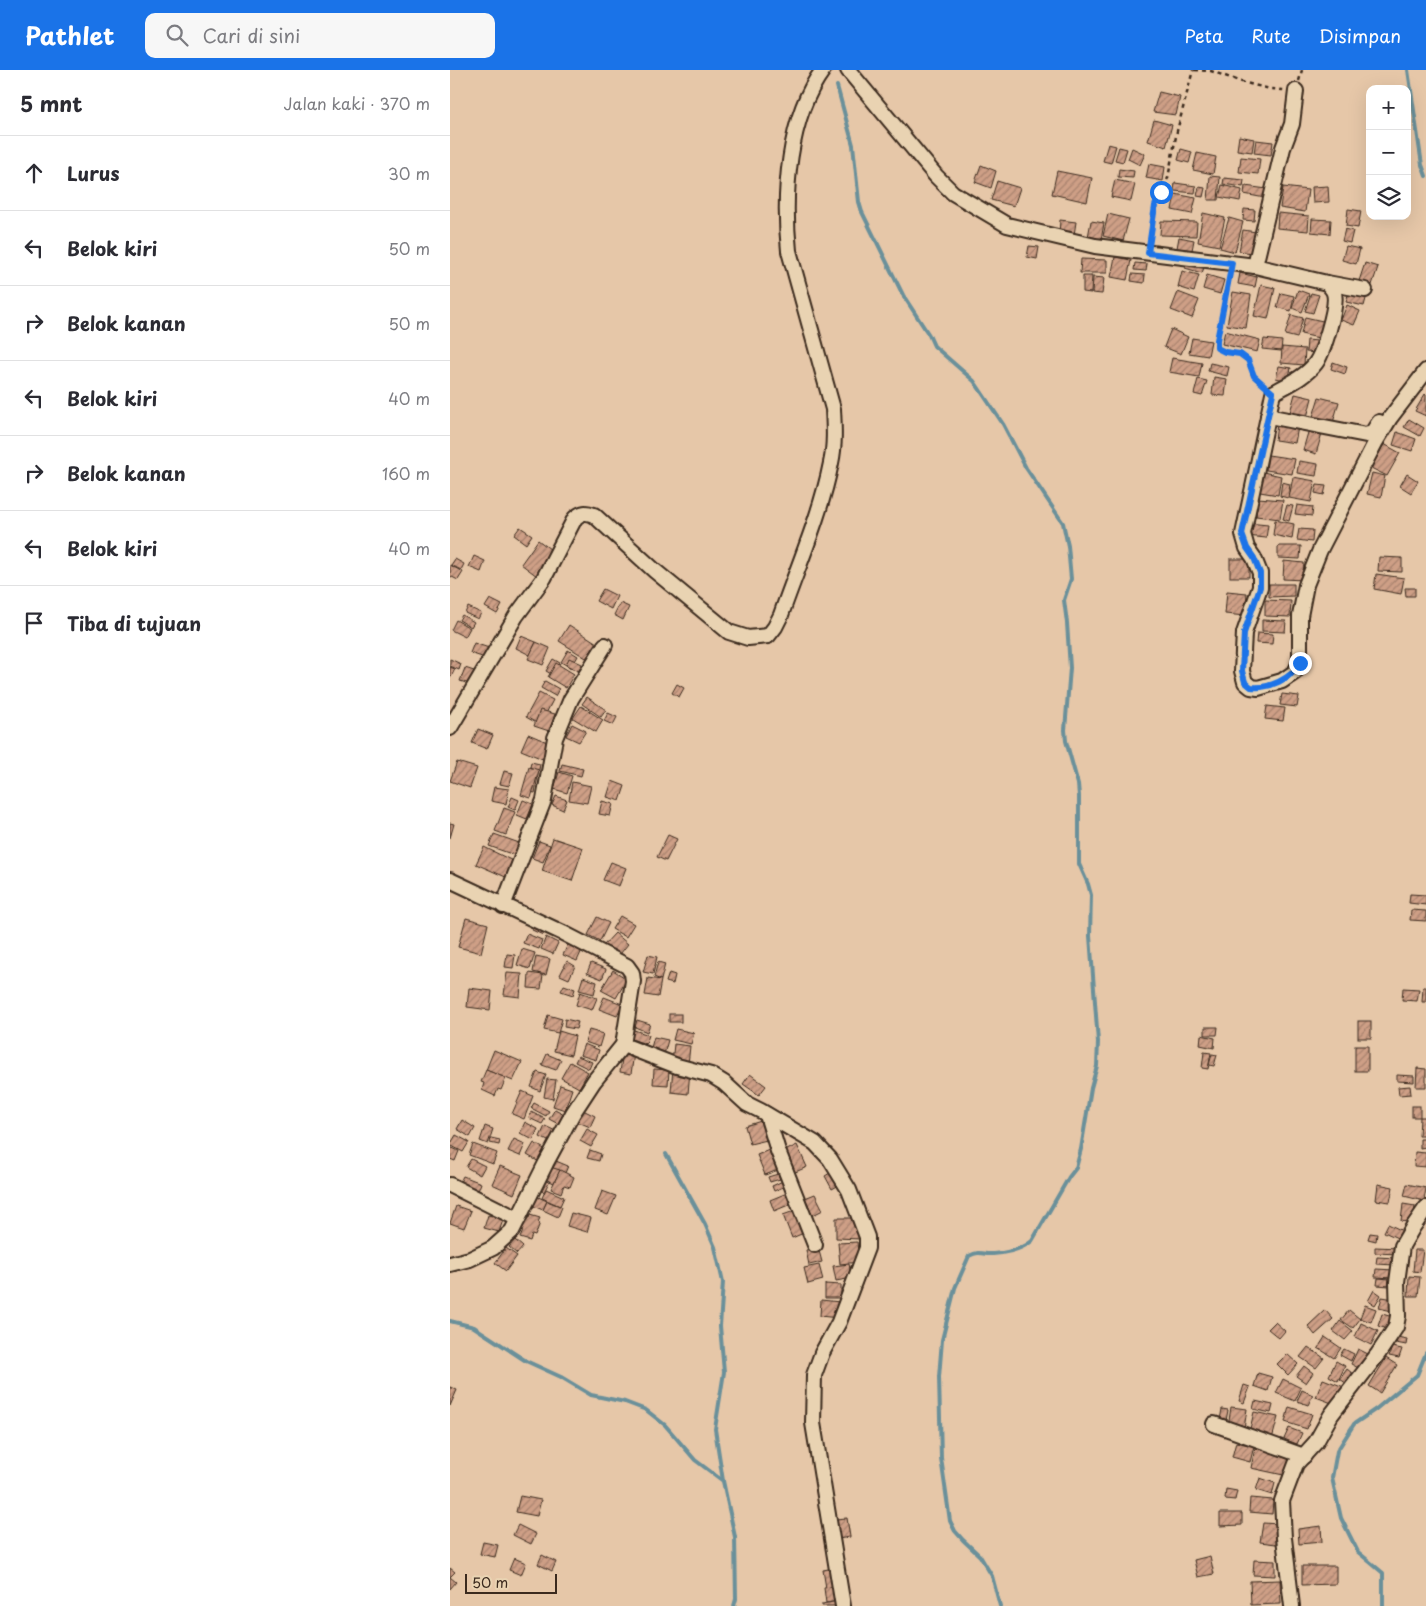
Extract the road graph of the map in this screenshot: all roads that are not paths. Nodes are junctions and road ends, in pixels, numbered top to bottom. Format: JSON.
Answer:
{"nodes":[{"id":1,"x":823,"y":70,"type":"edge"},
{"id":2,"x":848,"y":70,"type":"edge"},
{"id":3,"x":1296,"y":91,"type":"road end"},
{"id":4,"x":1255,"y":266,"type":"junction"},
{"id":5,"x":1327,"y":284,"type":"junction"},
{"id":6,"x":1365,"y":290,"type":"dead end"},
{"id":7,"x":1426,"y":371,"type":"edge"},
{"id":8,"x":1268,"y":416,"type":"junction"},
{"id":9,"x":1390,"y":418,"type":"junction"},
{"id":10,"x":605,"y":645,"type":"dead end"},
{"id":11,"x":450,"y":728,"type":"edge"},
{"id":12,"x":450,"y":880,"type":"edge"},
{"id":13,"x":503,"y":906,"type":"junction"},
{"id":14,"x":623,"y":1044,"type":"junction"},
{"id":15,"x":768,"y":1115,"type":"junction"},
{"id":16,"x":450,"y":1185,"type":"edge"},
{"id":17,"x":1426,"y":1208,"type":"edge"},
{"id":18,"x":518,"y":1219,"type":"junction"},
{"id":19,"x":815,"y":1245,"type":"dead end"},
{"id":20,"x":450,"y":1264,"type":"edge"},
{"id":21,"x":1214,"y":1424,"type":"dead end"},
{"id":22,"x":1304,"y":1456,"type":"junction"},
{"id":23,"x":842,"y":1606,"type":"edge"},
{"id":24,"x":1292,"y":1606,"type":"edge"}],
"edges":[{"from":1,"to":11,"type":"street"},
{"from":2,"to":4,"type":"street"},
{"from":3,"to":4,"type":"street"},
{"from":4,"to":5,"type":"street"},
{"from":5,"to":6,"type":"street"},
{"from":5,"to":8,"type":"street"},
{"from":7,"to":9,"type":"street"},
{"from":8,"to":9,"type":"street"},
{"from":8,"to":9,"type":"street"},
{"from":10,"to":13,"type":"street"},
{"from":12,"to":13,"type":"street"},
{"from":13,"to":14,"type":"street"},
{"from":14,"to":15,"type":"street"},
{"from":14,"to":18,"type":"street"},
{"from":15,"to":19,"type":"street"},
{"from":15,"to":23,"type":"street"},
{"from":16,"to":18,"type":"street"},
{"from":17,"to":22,"type":"street"},
{"from":18,"to":20,"type":"street"},
{"from":21,"to":22,"type":"street"},
{"from":22,"to":24,"type":"street"}]}
